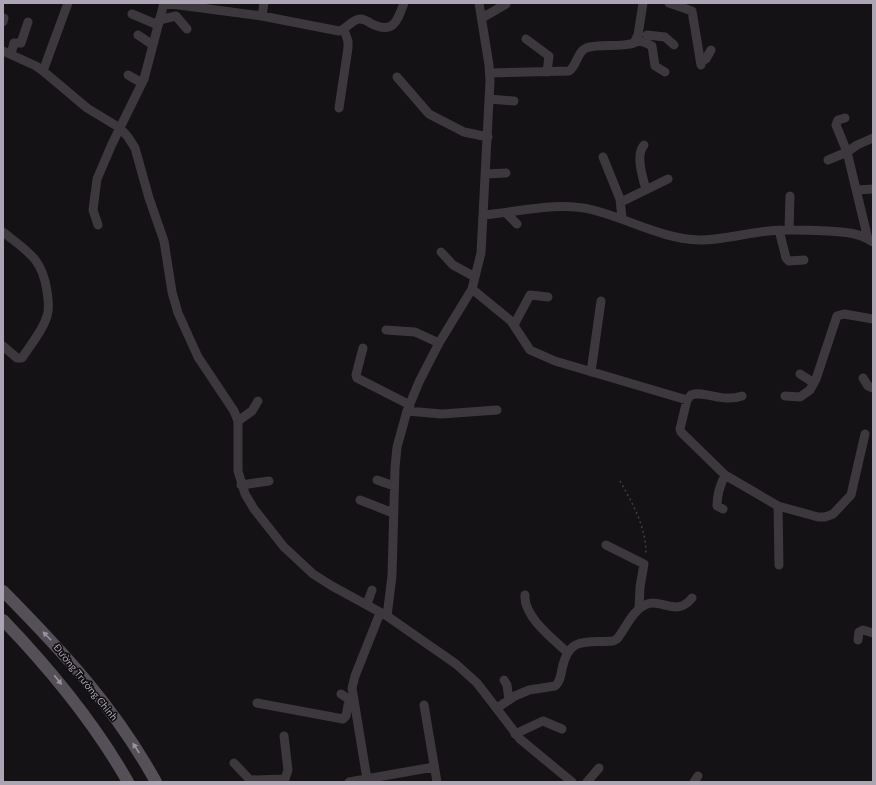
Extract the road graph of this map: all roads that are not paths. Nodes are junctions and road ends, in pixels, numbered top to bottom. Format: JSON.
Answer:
{"nodes":[{"id":1,"x":68,"y":3,"type":"edge"},
{"id":2,"x":164,"y":3,"type":"edge"},
{"id":3,"x":264,"y":3,"type":"edge"},
{"id":4,"x":404,"y":3,"type":"edge"},
{"id":5,"x":479,"y":3,"type":"edge"},
{"id":6,"x":643,"y":3,"type":"edge"},
{"id":7,"x":668,"y":3,"type":"edge"},
{"id":8,"x":506,"y":4,"type":"dead end"},
{"id":9,"x":132,"y":14,"type":"dead end"},
{"id":10,"x":262,"y":16,"type":"junction"},
{"id":11,"x":482,"y":18,"type":"junction"},
{"id":12,"x":28,"y":22,"type":"dead end"},
{"id":13,"x":55,"y":22,"type":"dead end"},
{"id":14,"x":158,"y":22,"type":"junction"},
{"id":15,"x":187,"y":29,"type":"dead end"},
{"id":16,"x":344,"y":30,"type":"junction"},
{"id":17,"x":138,"y":36,"type":"dead end"},
{"id":18,"x":641,"y":36,"type":"junction"},
{"id":19,"x":526,"y":39,"type":"dead end"},
{"id":20,"x":152,"y":45,"type":"junction"},
{"id":21,"x":674,"y":45,"type":"dead end"},
{"id":22,"x":712,"y":50,"type":"dead end"},
{"id":23,"x":6,"y":54,"type":"edge"},
{"id":24,"x":41,"y":70,"type":"junction"},
{"id":25,"x":547,"y":72,"type":"junction"},
{"id":26,"x":665,"y":72,"type":"dead end"},
{"id":27,"x":490,"y":73,"type":"junction"},
{"id":28,"x":128,"y":75,"type":"dead end"},
{"id":29,"x":398,"y":77,"type":"dead end"},
{"id":30,"x":142,"y":83,"type":"junction"},
{"id":31,"x":489,"y":99,"type":"junction"},
{"id":32,"x":514,"y":101,"type":"dead end"},
{"id":33,"x":339,"y":108,"type":"dead end"},
{"id":34,"x":845,"y":118,"type":"dead end"},
{"id":35,"x":120,"y":128,"type":"junction"},
{"id":36,"x":488,"y":137,"type":"junction"},
{"id":37,"x":873,"y":138,"type":"edge"},
{"id":38,"x":644,"y":144,"type":"dead end"},
{"id":39,"x":848,"y":152,"type":"junction"},
{"id":40,"x":603,"y":157,"type":"dead end"},
{"id":41,"x":828,"y":160,"type":"dead end"},
{"id":42,"x":506,"y":173,"type":"dead end"},
{"id":43,"x":486,"y":174,"type":"junction"},
{"id":44,"x":668,"y":179,"type":"dead end"},
{"id":45,"x":873,"y":189,"type":"edge"},
{"id":46,"x":646,"y":190,"type":"junction"},
{"id":47,"x":857,"y":190,"type":"junction"},
{"id":48,"x":790,"y":196,"type":"dead end"},
{"id":49,"x":621,"y":202,"type":"junction"},
{"id":50,"x":506,"y":213,"type":"junction"},
{"id":51,"x":484,"y":215,"type":"junction"},
{"id":52,"x":622,"y":218,"type":"junction"},
{"id":53,"x":517,"y":224,"type":"dead end"},
{"id":54,"x":98,"y":225,"type":"dead end"},
{"id":55,"x":779,"y":230,"type":"junction"},
{"id":56,"x":789,"y":230,"type":"junction"},
{"id":57,"x":3,"y":232,"type":"edge"},
{"id":58,"x":871,"y":240,"type":"edge"},
{"id":59,"x":441,"y":252,"type":"dead end"},
{"id":60,"x":804,"y":260,"type":"dead end"},
{"id":61,"x":475,"y":278,"type":"junction"},
{"id":62,"x":472,"y":289,"type":"junction"},
{"id":63,"x":548,"y":297,"type":"dead end"},
{"id":64,"x":601,"y":301,"type":"dead end"},
{"id":65,"x":873,"y":319,"type":"edge"},
{"id":66,"x":514,"y":325,"type":"junction"},
{"id":67,"x":386,"y":330,"type":"dead end"},
{"id":68,"x":439,"y":343,"type":"junction"},
{"id":69,"x":3,"y":346,"type":"edge"},
{"id":70,"x":363,"y":348,"type":"dead end"},
{"id":71,"x":591,"y":372,"type":"junction"},
{"id":72,"x":800,"y":374,"type":"dead end"},
{"id":73,"x":863,"y":378,"type":"dead end"},
{"id":74,"x":814,"y":383,"type":"junction"},
{"id":75,"x":873,"y":388,"type":"edge"},
{"id":76,"x":742,"y":396,"type":"dead end"},
{"id":77,"x":785,"y":396,"type":"dead end"},
{"id":78,"x":687,"y":400,"type":"junction"},
{"id":79,"x":258,"y":401,"type":"dead end"},
{"id":80,"x":408,"y":408,"type":"junction"},
{"id":81,"x":497,"y":410,"type":"dead end"},
{"id":82,"x":238,"y":421,"type":"junction"},
{"id":83,"x":865,"y":434,"type":"dead end"},
{"id":84,"x":724,"y":475,"type":"junction"},
{"id":85,"x":377,"y":480,"type":"dead end"},
{"id":86,"x":269,"y":481,"type":"dead end"},
{"id":87,"x":242,"y":485,"type":"junction"},
{"id":88,"x":394,"y":486,"type":"junction"},
{"id":89,"x":360,"y":500,"type":"dead end"},
{"id":90,"x":778,"y":506,"type":"junction"},
{"id":91,"x":723,"y":509,"type":"dead end"},
{"id":92,"x":393,"y":513,"type":"junction"},
{"id":93,"x":606,"y":545,"type":"dead end"},
{"id":94,"x":779,"y":565,"type":"dead end"},
{"id":95,"x":372,"y":590,"type":"dead end"},
{"id":96,"x":3,"y":591,"type":"edge"},
{"id":97,"x":525,"y":595,"type":"dead end"},
{"id":98,"x":692,"y":598,"type":"dead end"},
{"id":99,"x":367,"y":604,"type":"junction"},
{"id":100,"x":639,"y":609,"type":"junction"},
{"id":101,"x":384,"y":614,"type":"junction"},
{"id":102,"x":3,"y":620,"type":"edge"},
{"id":103,"x":873,"y":633,"type":"edge"},
{"id":104,"x":858,"y":640,"type":"dead end"},
{"id":105,"x":566,"y":652,"type":"junction"},
{"id":106,"x":504,"y":680,"type":"dead end"},
{"id":107,"x":341,"y":694,"type":"dead end"},
{"id":108,"x":352,"y":697,"type":"junction"},
{"id":109,"x":509,"y":700,"type":"junction"},
{"id":110,"x":257,"y":703,"type":"dead end"},
{"id":111,"x":424,"y":705,"type":"dead end"},
{"id":112,"x":497,"y":708,"type":"junction"},
{"id":113,"x":562,"y":729,"type":"dead end"},
{"id":114,"x":515,"y":734,"type":"junction"},
{"id":115,"x":284,"y":736,"type":"dead end"},
{"id":116,"x":234,"y":763,"type":"dead end"},
{"id":117,"x":434,"y":767,"type":"junction"},
{"id":118,"x":598,"y":768,"type":"dead end"},
{"id":119,"x":367,"y":779,"type":"junction"},
{"id":120,"x":284,"y":780,"type":"edge"},
{"id":121,"x":128,"y":782,"type":"edge"},
{"id":122,"x":156,"y":782,"type":"edge"},
{"id":123,"x":349,"y":782,"type":"edge"},
{"id":124,"x":437,"y":782,"type":"edge"},
{"id":125,"x":572,"y":782,"type":"edge"},
{"id":126,"x":587,"y":782,"type":"edge"}],
"edges":[{"from":1,"to":24,"type":"street"},
{"from":2,"to":10,"type":"street"},
{"from":2,"to":14,"type":"street"},
{"from":3,"to":10,"type":"street"},
{"from":4,"to":16,"type":"street"},
{"from":5,"to":11,"type":"street"},
{"from":6,"to":18,"type":"street"},
{"from":7,"to":22,"type":"street"},
{"from":8,"to":11,"type":"street"},
{"from":9,"to":14,"type":"street"},
{"from":10,"to":16,"type":"street"},
{"from":11,"to":27,"type":"street"},
{"from":12,"to":23,"type":"street"},
{"from":13,"to":24,"type":"street"},
{"from":14,"to":15,"type":"street"},
{"from":14,"to":20,"type":"street"},
{"from":16,"to":33,"type":"street"},
{"from":17,"to":20,"type":"street"},
{"from":18,"to":21,"type":"street"},
{"from":18,"to":25,"type":"street"},
{"from":18,"to":26,"type":"street"},
{"from":19,"to":25,"type":"street"},
{"from":20,"to":30,"type":"street"},
{"from":23,"to":24,"type":"street"},
{"from":24,"to":35,"type":"street"},
{"from":25,"to":27,"type":"street"},
{"from":27,"to":31,"type":"street"},
{"from":28,"to":30,"type":"street"},
{"from":29,"to":36,"type":"street"},
{"from":30,"to":35,"type":"street"},
{"from":31,"to":32,"type":"street"},
{"from":31,"to":36,"type":"street"},
{"from":34,"to":39,"type":"street"},
{"from":35,"to":54,"type":"street"},
{"from":35,"to":82,"type":"street"},
{"from":36,"to":43,"type":"street"},
{"from":37,"to":39,"type":"street"},
{"from":38,"to":46,"type":"street"},
{"from":39,"to":41,"type":"street"},
{"from":39,"to":47,"type":"street"},
{"from":40,"to":49,"type":"street"},
{"from":42,"to":43,"type":"street"},
{"from":43,"to":51,"type":"street"},
{"from":44,"to":46,"type":"street"},
{"from":45,"to":47,"type":"street"},
{"from":46,"to":49,"type":"street"},
{"from":47,"to":58,"type":"street"},
{"from":48,"to":56,"type":"street"},
{"from":49,"to":52,"type":"street"},
{"from":50,"to":51,"type":"street"},
{"from":50,"to":52,"type":"street"},
{"from":50,"to":53,"type":"street"},
{"from":51,"to":61,"type":"street"},
{"from":52,"to":55,"type":"street"},
{"from":55,"to":56,"type":"street"},
{"from":55,"to":60,"type":"street"},
{"from":56,"to":58,"type":"street"},
{"from":57,"to":69,"type":"street"},
{"from":59,"to":61,"type":"street"},
{"from":61,"to":62,"type":"street"},
{"from":62,"to":66,"type":"street"},
{"from":62,"to":68,"type":"street"},
{"from":63,"to":66,"type":"street"},
{"from":64,"to":71,"type":"street"},
{"from":65,"to":74,"type":"street"},
{"from":66,"to":71,"type":"street"},
{"from":67,"to":68,"type":"street"},
{"from":68,"to":80,"type":"street"},
{"from":70,"to":80,"type":"street"},
{"from":71,"to":78,"type":"street"},
{"from":72,"to":74,"type":"street"},
{"from":73,"to":75,"type":"street"},
{"from":74,"to":77,"type":"street"},
{"from":76,"to":78,"type":"street"},
{"from":78,"to":84,"type":"street"},
{"from":79,"to":82,"type":"street"},
{"from":80,"to":81,"type":"street"},
{"from":80,"to":88,"type":"street"},
{"from":82,"to":87,"type":"street"},
{"from":83,"to":90,"type":"street"},
{"from":84,"to":90,"type":"street"},
{"from":84,"to":91,"type":"street"},
{"from":85,"to":88,"type":"street"},
{"from":86,"to":87,"type":"street"},
{"from":87,"to":99,"type":"street"},
{"from":88,"to":92,"type":"street"},
{"from":89,"to":92,"type":"street"},
{"from":90,"to":94,"type":"street"},
{"from":92,"to":101,"type":"street"},
{"from":93,"to":100,"type":"street"},
{"from":95,"to":99,"type":"street"},
{"from":122,"to":96,"type":"main road","name":"Đường Trường Chinh","one_way":true},
{"from":97,"to":105,"type":"street"},
{"from":98,"to":100,"type":"street"},
{"from":99,"to":101,"type":"street"},
{"from":100,"to":105,"type":"street"},
{"from":101,"to":108,"type":"street"},
{"from":101,"to":112,"type":"street"},
{"from":102,"to":121,"type":"main road","name":"Đường Trường Chinh","one_way":true},
{"from":103,"to":104,"type":"street"},
{"from":105,"to":109,"type":"street"},
{"from":106,"to":109,"type":"street"},
{"from":107,"to":108,"type":"street"},
{"from":108,"to":110,"type":"street"},
{"from":108,"to":119,"type":"street"},
{"from":109,"to":112,"type":"street"},
{"from":111,"to":117,"type":"street"},
{"from":112,"to":114,"type":"street"},
{"from":113,"to":114,"type":"street"},
{"from":114,"to":125,"type":"street"},
{"from":115,"to":120,"type":"street"},
{"from":116,"to":120,"type":"street"},
{"from":117,"to":119,"type":"street"},
{"from":117,"to":124,"type":"street"},
{"from":118,"to":126,"type":"street"},
{"from":119,"to":123,"type":"street"}]}
